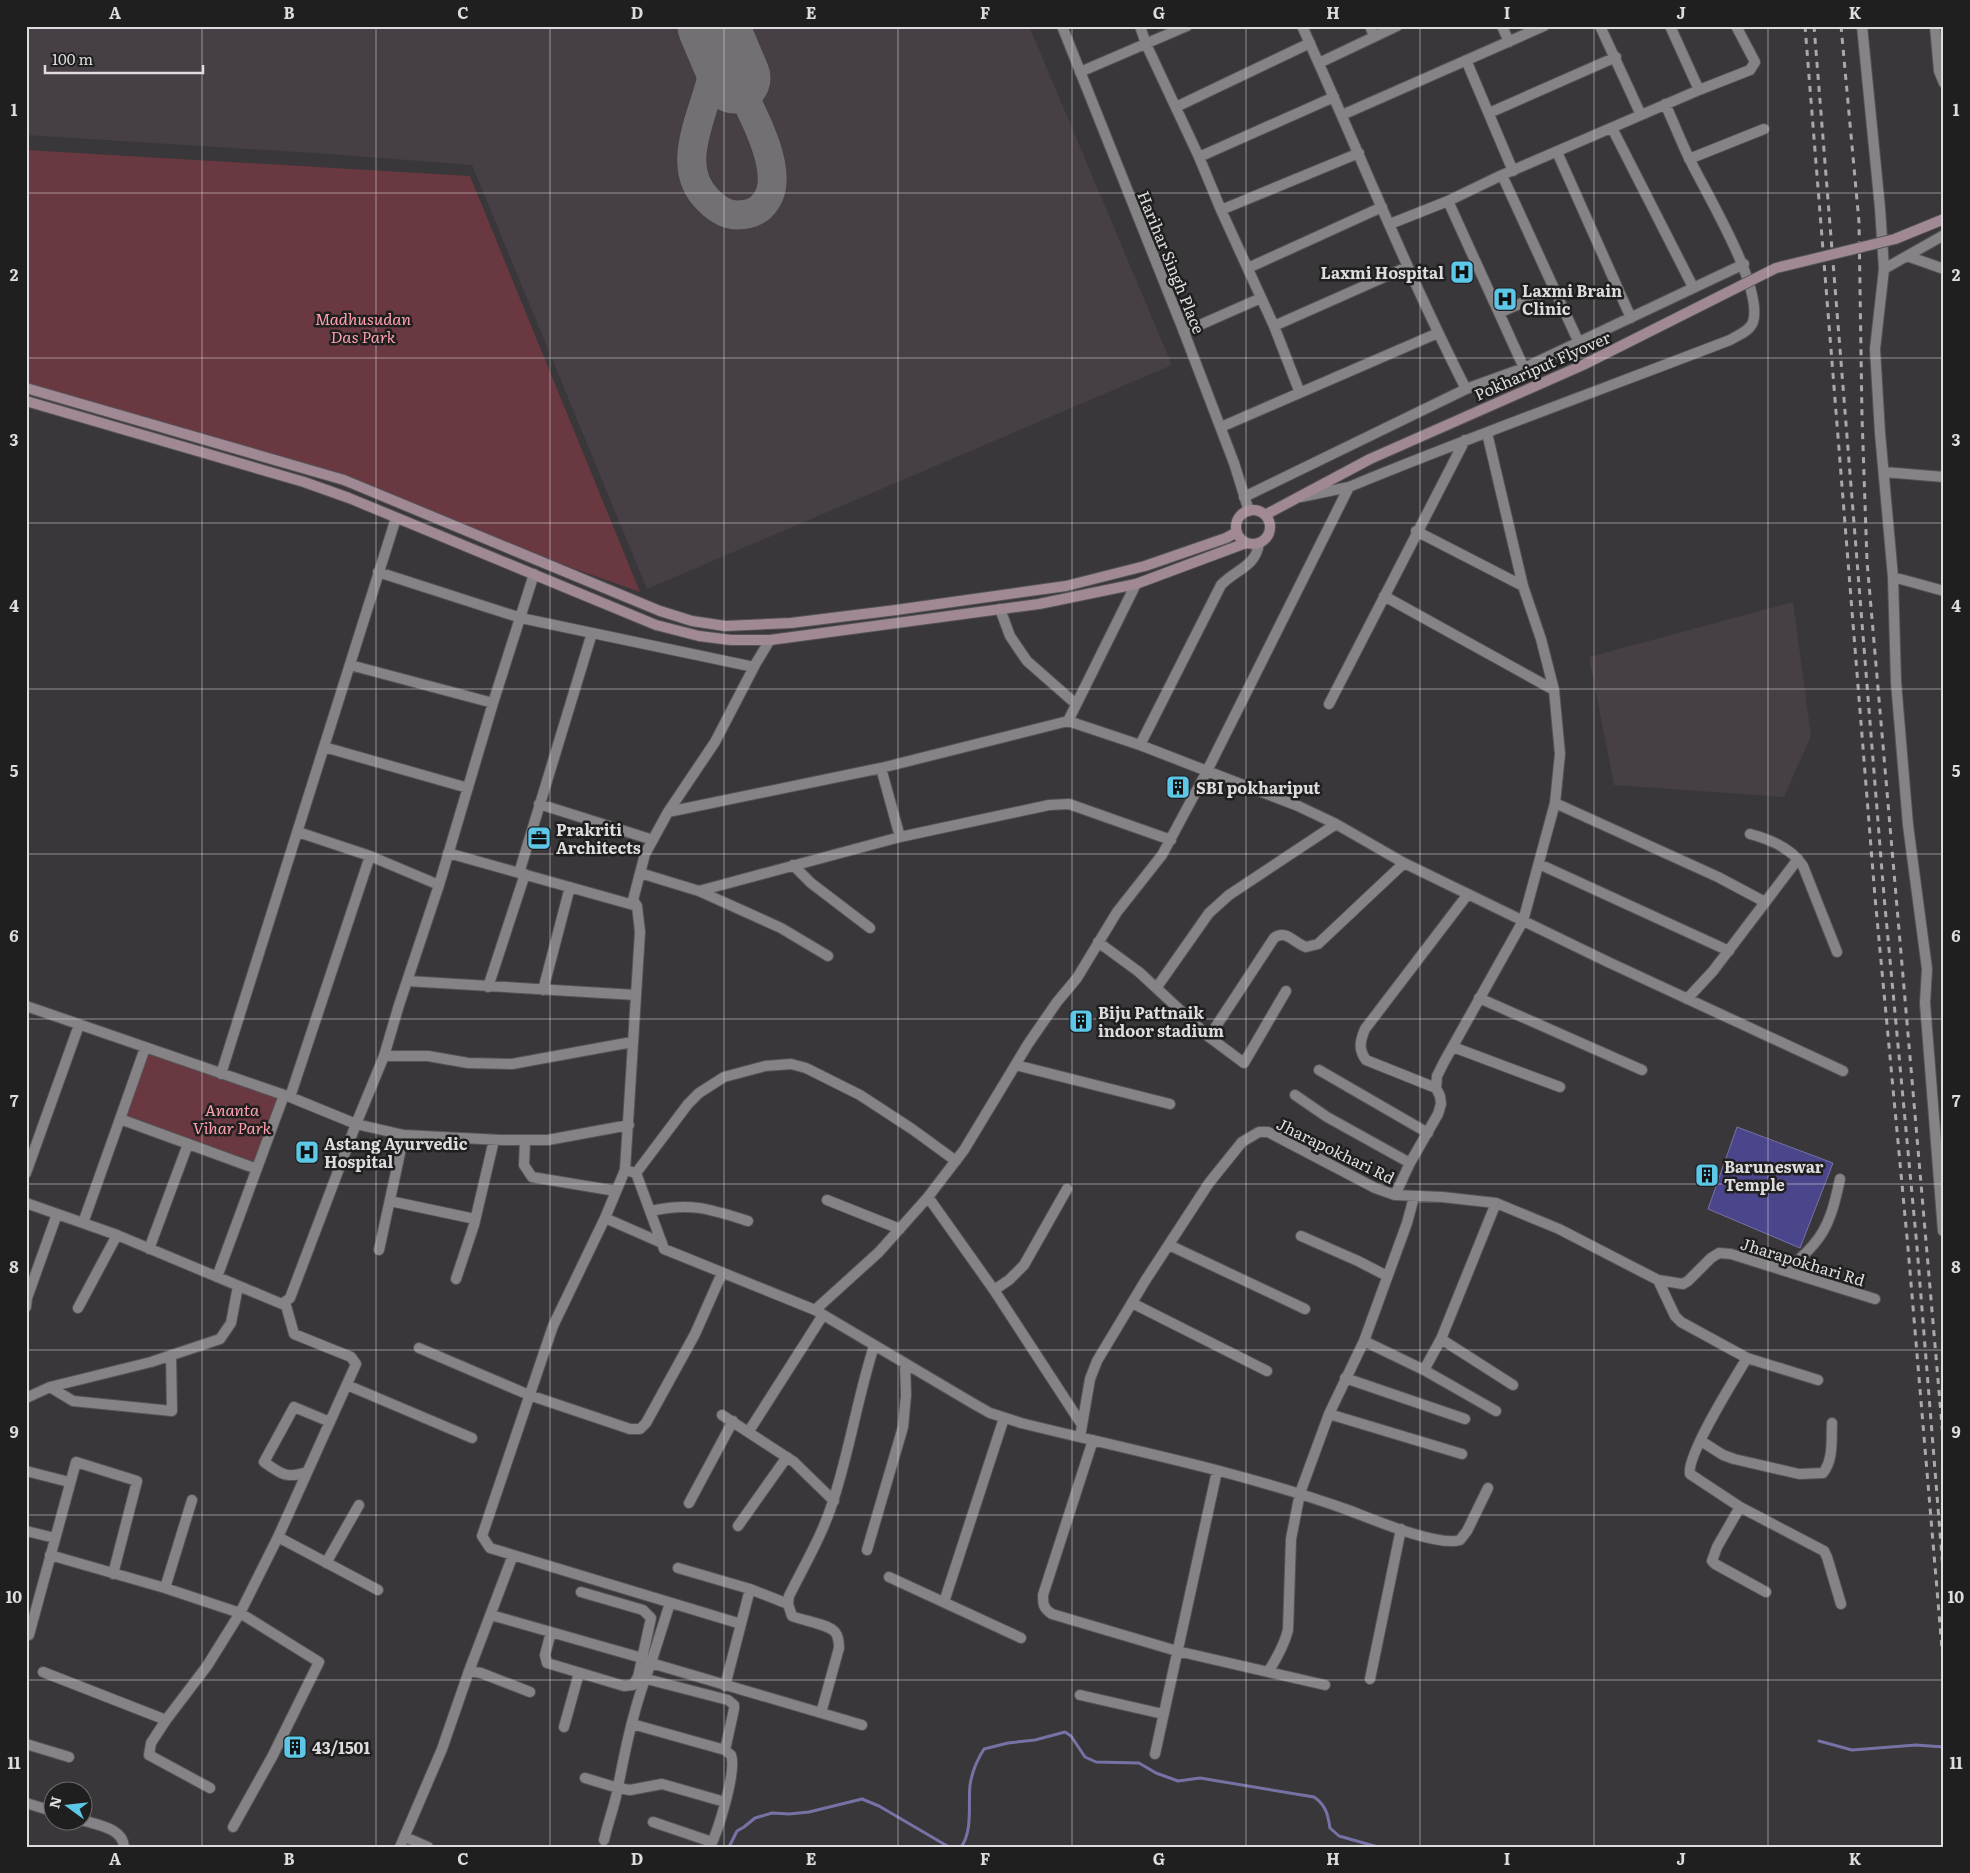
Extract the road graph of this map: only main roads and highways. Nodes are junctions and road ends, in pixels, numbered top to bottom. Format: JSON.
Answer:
{"nodes":[{"id":1,"x":1944,"y":219,"type":"edge"},
{"id":2,"x":26,"y":388,"type":"edge"},
{"id":3,"x":26,"y":401,"type":"edge"},
{"id":4,"x":1265,"y":515,"type":"junction"},
{"id":5,"x":1237,"y":532,"type":"junction"},
{"id":6,"x":1246,"y":543,"type":"junction"}],
"edges":[{"from":1,"to":4,"type":"main road","name":"Pokhariput Flyover","bridge":true},
{"from":2,"to":5,"type":"main road"},
{"from":3,"to":6,"type":"main road"},
{"from":4,"to":5,"type":"main road"},
{"from":4,"to":6,"type":"main road"},
{"from":5,"to":6,"type":"main road"}]}
